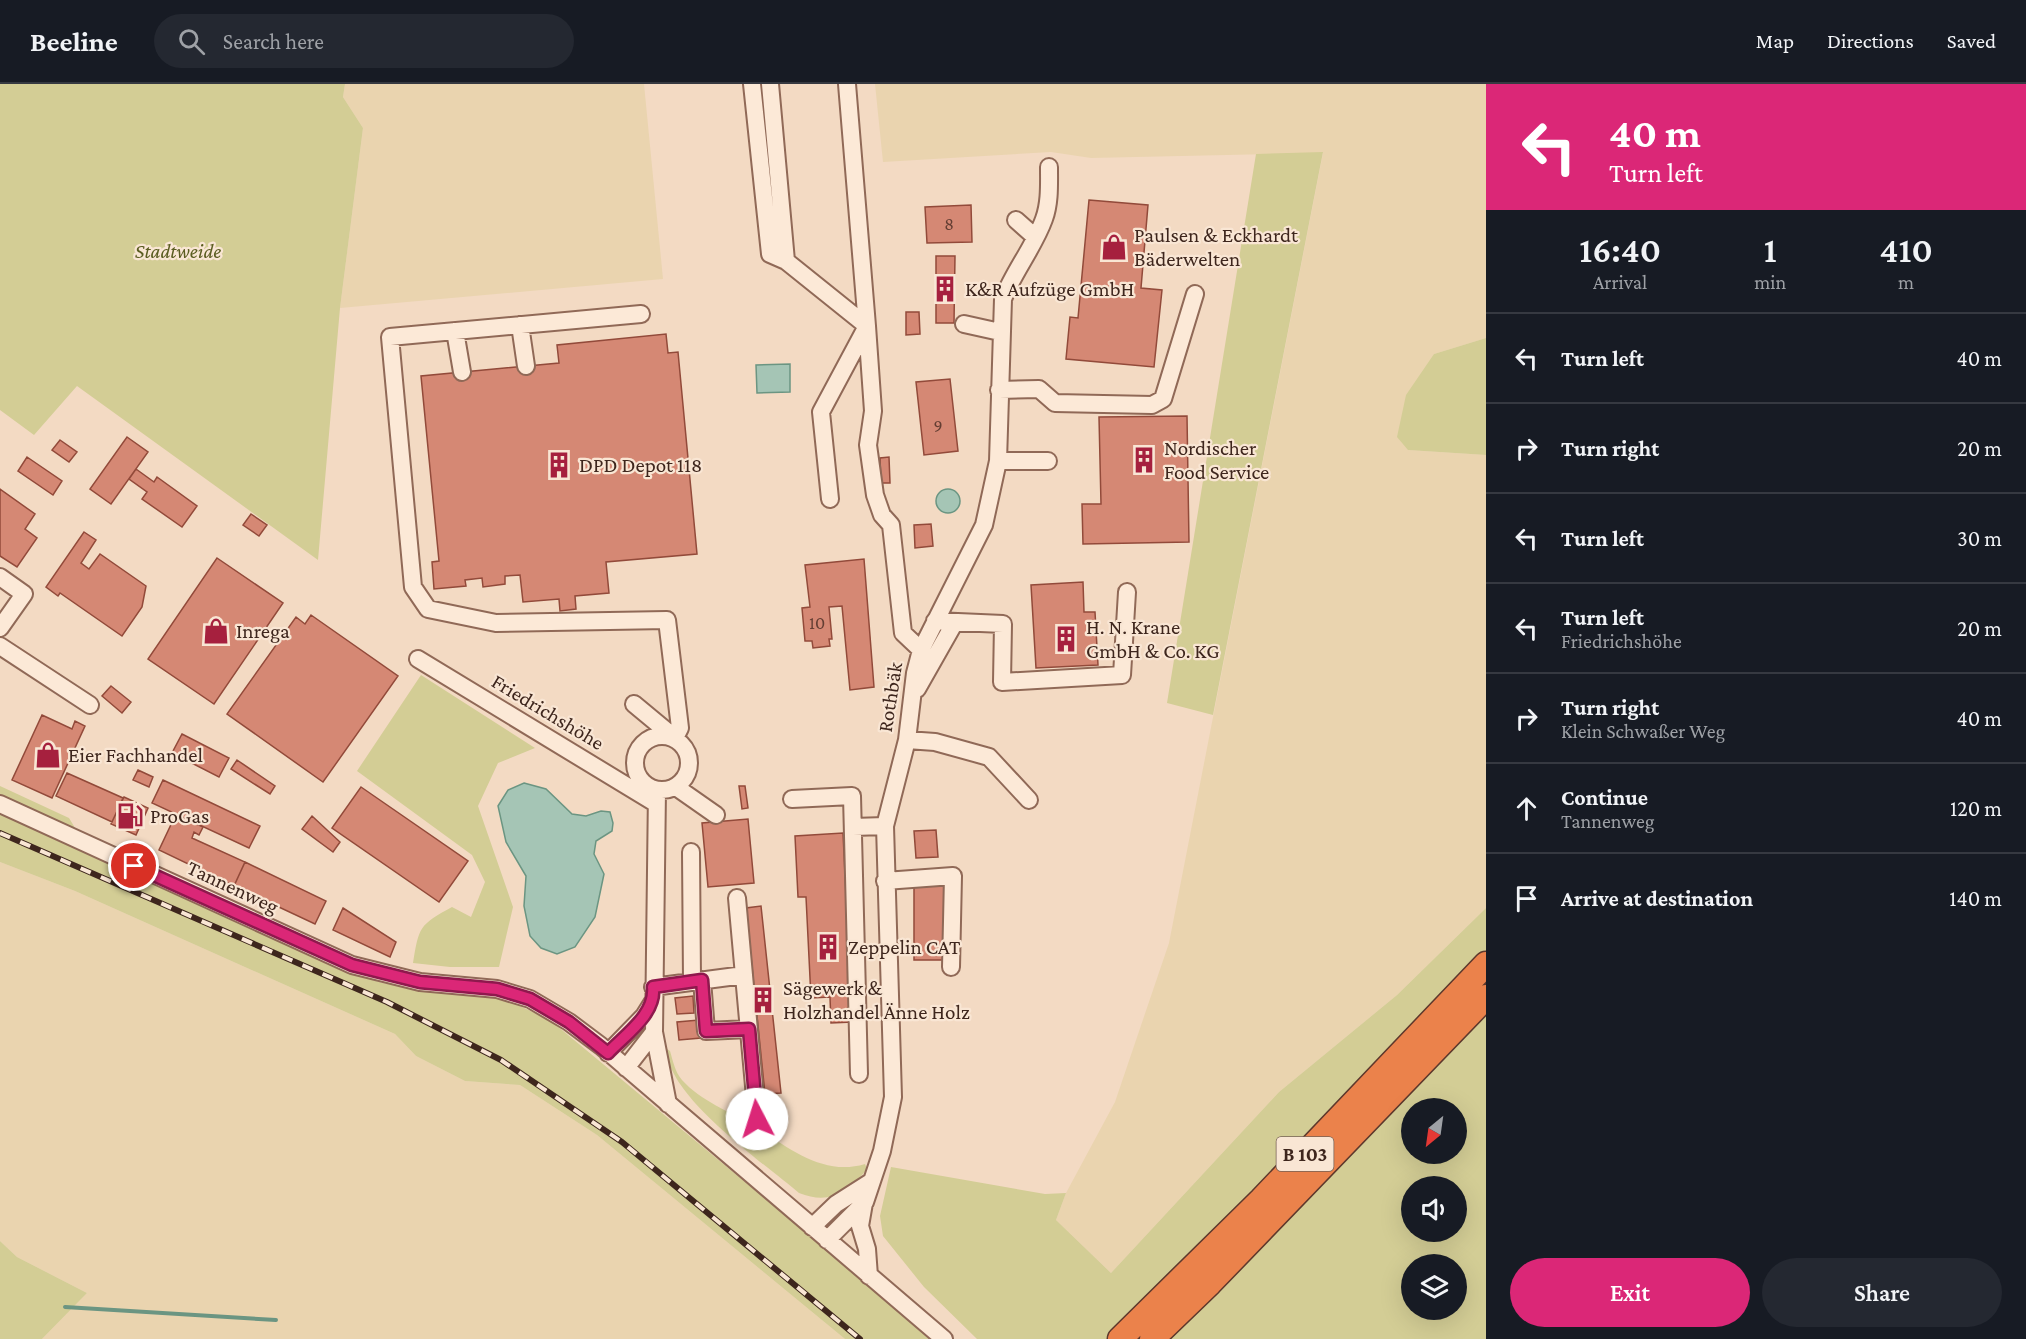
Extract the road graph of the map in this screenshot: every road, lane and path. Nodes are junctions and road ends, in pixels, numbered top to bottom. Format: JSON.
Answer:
{"nodes":[{"id":1,"x":752,"y":84,"type":"edge"},
{"id":2,"x":770,"y":84,"type":"edge"},
{"id":3,"x":847,"y":84,"type":"edge"},
{"id":4,"x":1049,"y":167,"type":"dead end"},
{"id":5,"x":1016,"y":220,"type":"dead end"},
{"id":6,"x":1034,"y":236,"type":"junction"},
{"id":7,"x":786,"y":261,"type":"junction"},
{"id":8,"x":1195,"y":294,"type":"dead end"},
{"id":9,"x":641,"y":314,"type":"dead end"},
{"id":10,"x":964,"y":324,"type":"dead end"},
{"id":11,"x":520,"y":325,"type":"junction"},
{"id":12,"x":867,"y":326,"type":"junction"},
{"id":13,"x":455,"y":331,"type":"junction"},
{"id":14,"x":1000,"y":332,"type":"junction"},
{"id":15,"x":526,"y":366,"type":"dead end"},
{"id":16,"x":462,"y":372,"type":"dead end"},
{"id":17,"x":999,"y":390,"type":"junction"},
{"id":18,"x":998,"y":461,"type":"junction"},
{"id":19,"x":1048,"y":461,"type":"dead end"},
{"id":20,"x":830,"y":499,"type":"dead end"},
{"id":21,"x":0,"y":577,"type":"edge"},
{"id":22,"x":1127,"y":592,"type":"dead end"},
{"id":23,"x":935,"y":621,"type":"junction"},
{"id":24,"x":955,"y":622,"type":"junction"},
{"id":25,"x":0,"y":628,"type":"edge"},
{"id":26,"x":0,"y":646,"type":"edge"},
{"id":27,"x":921,"y":650,"type":"junction"},
{"id":28,"x":418,"y":659,"type":"dead end"},
{"id":29,"x":911,"y":699,"type":"junction"},
{"id":30,"x":634,"y":704,"type":"dead end"},
{"id":31,"x":90,"y":705,"type":"dead end"},
{"id":32,"x":675,"y":738,"type":"junction"},
{"id":33,"x":907,"y":740,"type":"junction"},
{"id":34,"x":676,"y":787,"type":"junction"},
{"id":35,"x":656,"y":796,"type":"junction"},
{"id":36,"x":792,"y":799,"type":"dead end"},
{"id":37,"x":1029,"y":800,"type":"dead end"},
{"id":38,"x":0,"y":804,"type":"edge"},
{"id":39,"x":716,"y":816,"type":"dead end"},
{"id":40,"x":853,"y":826,"type":"junction"},
{"id":41,"x":885,"y":826,"type":"junction"},
{"id":42,"x":692,"y":852,"type":"dead end"},
{"id":43,"x":885,"y":881,"type":"junction"},
{"id":44,"x":737,"y":897,"type":"dead end"},
{"id":45,"x":1486,"y":964,"type":"edge"},
{"id":46,"x":951,"y":967,"type":"dead end"},
{"id":47,"x":744,"y":975,"type":"junction"},
{"id":48,"x":697,"y":981,"type":"junction"},
{"id":49,"x":654,"y":993,"type":"junction"},
{"id":50,"x":1486,"y":997,"type":"edge"},
{"id":51,"x":749,"y":1029,"type":"junction"},
{"id":52,"x":654,"y":1032,"type":"junction"},
{"id":53,"x":608,"y":1053,"type":"junction"},
{"id":54,"x":626,"y":1068,"type":"junction"},
{"id":55,"x":859,"y":1074,"type":"dead end"},
{"id":56,"x":668,"y":1104,"type":"junction"},
{"id":57,"x":757,"y":1119,"type":"dead end"},
{"id":58,"x":869,"y":1183,"type":"junction"},
{"id":59,"x":865,"y":1202,"type":"junction"},
{"id":60,"x":812,"y":1227,"type":"junction"},
{"id":61,"x":827,"y":1240,"type":"junction"},
{"id":62,"x":870,"y":1276,"type":"junction"},
{"id":63,"x":944,"y":1339,"type":"edge"},
{"id":64,"x":1120,"y":1339,"type":"edge"},
{"id":65,"x":1152,"y":1339,"type":"edge"}],
"edges":[{"from":1,"to":7,"type":"street"},
{"from":2,"to":7,"type":"street"},
{"from":3,"to":12,"type":"street"},
{"from":4,"to":6,"type":"street","name":"Rothbäk"},
{"from":5,"to":6,"type":"street"},
{"from":6,"to":14,"type":"street","name":"Rothbäk"},
{"from":7,"to":12,"type":"street"},
{"from":8,"to":17,"type":"street"},
{"from":9,"to":11,"type":"street"},
{"from":10,"to":14,"type":"street"},
{"from":11,"to":13,"type":"street"},
{"from":11,"to":15,"type":"street"},
{"from":12,"to":20,"type":"street"},
{"from":12,"to":27,"type":"street"},
{"from":13,"to":16,"type":"street"},
{"from":13,"to":32,"type":"street"},
{"from":14,"to":17,"type":"street","name":"Rothbäk"},
{"from":17,"to":18,"type":"street","name":"Rothbäk"},
{"from":18,"to":19,"type":"street"},
{"from":18,"to":23,"type":"street","name":"Rothbäk"},
{"from":21,"to":25,"type":"street"},
{"from":22,"to":24,"type":"street"},
{"from":23,"to":24,"type":"street"},
{"from":23,"to":27,"type":"street","name":"Rothbäk"},
{"from":24,"to":29,"type":"street"},
{"from":26,"to":31,"type":"street"},
{"from":27,"to":29,"type":"street","name":"Rothbäk"},
{"from":28,"to":35,"type":"street","name":"Friedrichshöhe"},
{"from":29,"to":33,"type":"street","name":"Rothbäk"},
{"from":30,"to":32,"type":"street"},
{"from":32,"to":34,"type":"street"},
{"from":32,"to":35,"type":"street"},
{"from":33,"to":37,"type":"street"},
{"from":33,"to":41,"type":"street","name":"Rothbäk"},
{"from":34,"to":35,"type":"street"},
{"from":34,"to":39,"type":"street"},
{"from":35,"to":49,"type":"street"},
{"from":36,"to":40,"type":"street"},
{"from":38,"to":53,"type":"street","name":"Tannenweg"},
{"from":40,"to":41,"type":"street"},
{"from":40,"to":55,"type":"street"},
{"from":41,"to":43,"type":"street","name":"Rothbäk"},
{"from":42,"to":48,"type":"street"},
{"from":43,"to":46,"type":"street"},
{"from":43,"to":58,"type":"street","name":"Rothbäk"},
{"from":44,"to":47,"type":"street"},
{"from":45,"to":64,"type":"highway","number":"B 103"},
{"from":47,"to":48,"type":"street"},
{"from":47,"to":51,"type":"street"},
{"from":48,"to":49,"type":"street"},
{"from":48,"to":51,"type":"street"},
{"from":49,"to":52,"type":"street"},
{"from":49,"to":53,"type":"street"},
{"from":50,"to":65,"type":"highway","number":"B 103"},
{"from":51,"to":57,"type":"street"},
{"from":52,"to":54,"type":"street"},
{"from":52,"to":56,"type":"street"},
{"from":53,"to":54,"type":"street","name":"Tannenweg"},
{"from":54,"to":56,"type":"street","name":"Tannenweg"},
{"from":56,"to":60,"type":"street","name":"Tannenweg"},
{"from":58,"to":59,"type":"street","name":"Rothbäk"},
{"from":58,"to":60,"type":"street"},
{"from":59,"to":61,"type":"street"},
{"from":59,"to":62,"type":"street","name":"Rothbäk"},
{"from":60,"to":61,"type":"street","name":"Tannenweg"},
{"from":61,"to":62,"type":"street","name":"Tannenweg"},
{"from":62,"to":63,"type":"street","name":"Tannenweg"}]}
